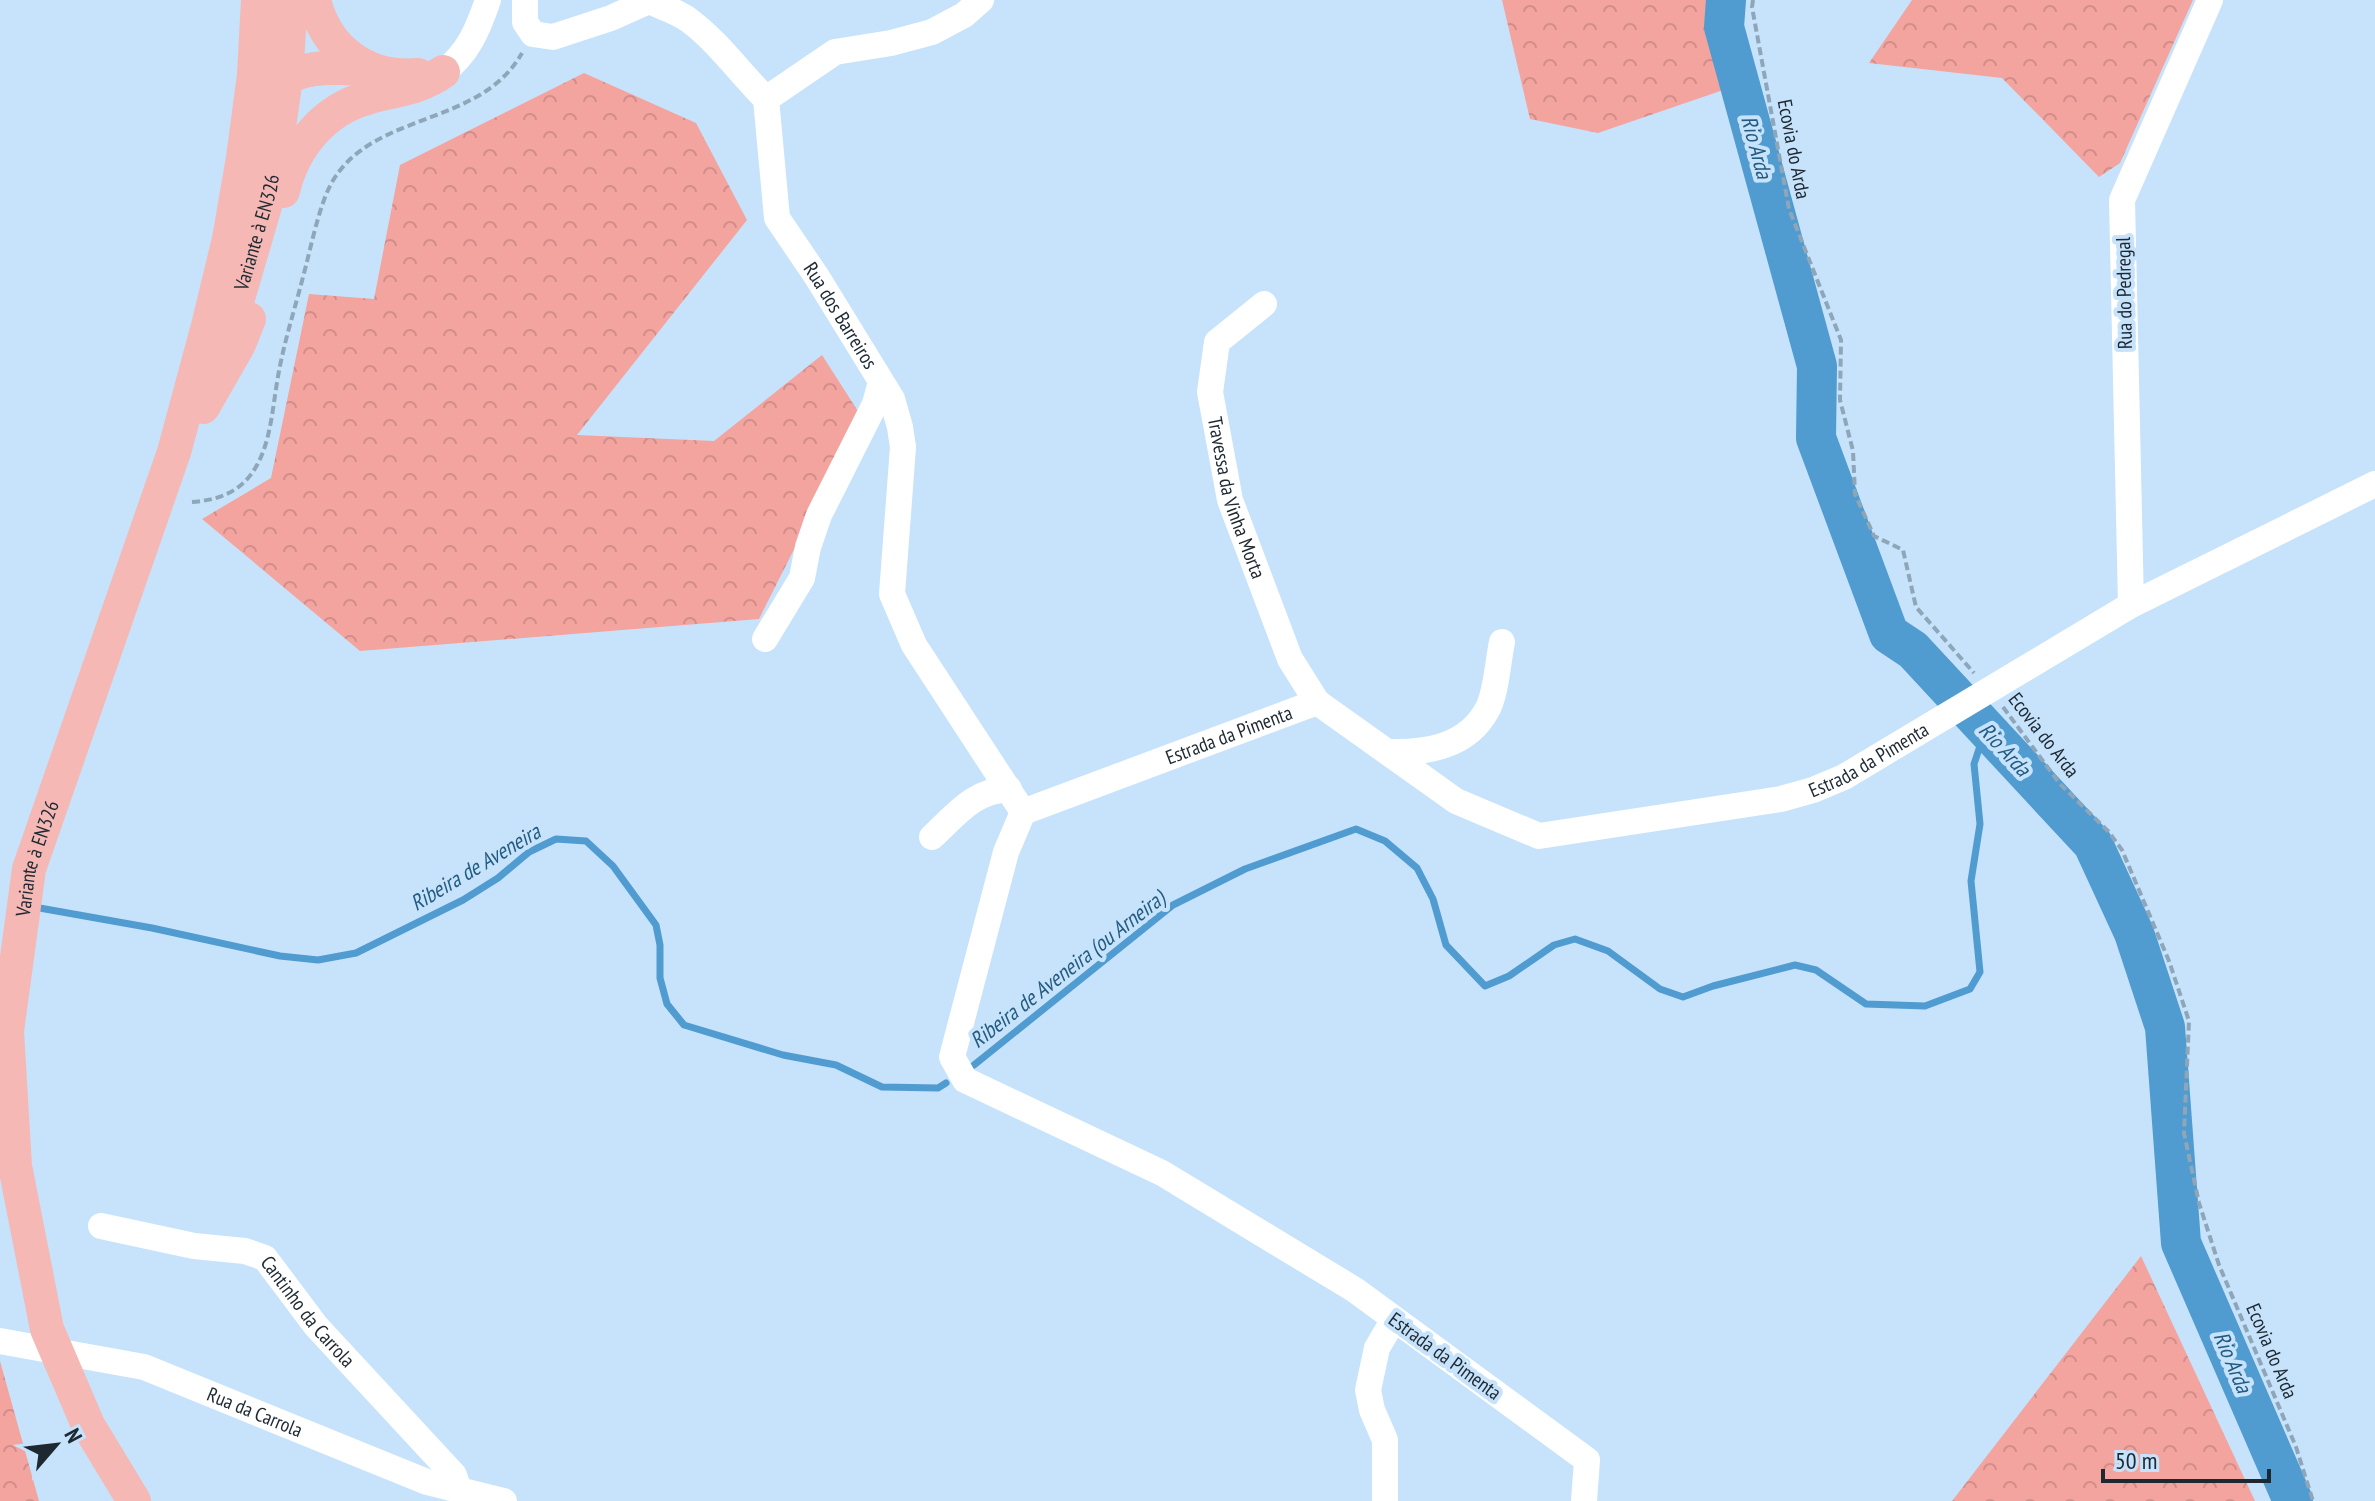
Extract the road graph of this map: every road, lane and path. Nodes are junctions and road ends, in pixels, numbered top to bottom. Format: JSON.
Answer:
{"nodes":[{"id":1,"x":258,"y":0,"type":"edge"},
{"id":2,"x":268,"y":0,"type":"edge"},
{"id":3,"x":291,"y":0,"type":"edge"},
{"id":4,"x":314,"y":0,"type":"edge"},
{"id":5,"x":488,"y":0,"type":"edge"},
{"id":6,"x":525,"y":0,"type":"edge"},
{"id":7,"x":981,"y":0,"type":"edge"},
{"id":8,"x":1753,"y":0,"type":"edge"},
{"id":9,"x":2210,"y":0,"type":"edge"},
{"id":10,"x":533,"y":34,"type":"junction"},
{"id":11,"x":443,"y":72,"type":"joint"},
{"id":12,"x":286,"y":78,"type":"junction"},
{"id":13,"x":365,"y":84,"type":"junction"},
{"id":14,"x":766,"y":99,"type":"junction"},
{"id":15,"x":248,"y":119,"type":"junction"},
{"id":16,"x":1264,"y":304,"type":"dead end"},
{"id":17,"x":881,"y":382,"type":"junction"},
{"id":18,"x":203,"y":407,"type":"junction"},
{"id":19,"x":174,"y":452,"type":"junction"},
{"id":20,"x":2375,"y":484,"type":"edge"},
{"id":21,"x":192,"y":502,"type":"dead end"},
{"id":22,"x":2131,"y":605,"type":"junction"},
{"id":23,"x":765,"y":639,"type":"dead end"},
{"id":24,"x":1502,"y":642,"type":"dead end"},
{"id":25,"x":1987,"y":692,"type":"junction"},
{"id":26,"x":1317,"y":702,"type":"junction"},
{"id":27,"x":1388,"y":752,"type":"junction"},
{"id":28,"x":1009,"y":789,"type":"junction"},
{"id":29,"x":1023,"y":812,"type":"junction"},
{"id":30,"x":932,"y":837,"type":"dead end"},
{"id":31,"x":101,"y":1226,"type":"dead end"},
{"id":32,"x":1394,"y":1319,"type":"junction"},
{"id":33,"x":0,"y":1341,"type":"edge"},
{"id":34,"x":459,"y":1490,"type":"junction"},
{"id":35,"x":134,"y":1501,"type":"edge"},
{"id":36,"x":504,"y":1501,"type":"edge"},
{"id":37,"x":1385,"y":1501,"type":"edge"},
{"id":38,"x":1584,"y":1501,"type":"edge"},
{"id":39,"x":2313,"y":1501,"type":"edge"}],
"edges":[{"from":1,"to":15,"type":"main road","name":"Variante à EN326"},
{"from":2,"to":12,"type":"main road"},
{"from":3,"to":12,"type":"main road","name":"Variante à EN326"},
{"from":4,"to":13,"type":"main road"},
{"from":5,"to":11,"type":"street"},
{"from":6,"to":10,"type":"street"},
{"from":7,"to":14,"type":"street"},
{"from":8,"to":25,"type":"path","name":"Ecovia do Arda"},
{"from":9,"to":22,"type":"street","name":"Rua do Pedregal"},
{"from":10,"to":14,"type":"street"},
{"from":10,"to":21,"type":"path"},
{"from":11,"to":13,"type":"main road"},
{"from":12,"to":13,"type":"main road"},
{"from":12,"to":15,"type":"main road"},
{"from":12,"to":18,"type":"main road","name":"Variante à EN326"},
{"from":13,"to":18,"type":"main road"},
{"from":14,"to":17,"type":"street","name":"Rua dos Barreiros"},
{"from":15,"to":19,"type":"main road","name":"Variante à EN326"},
{"from":16,"to":26,"type":"street","name":"Travessa da Vinha Morta"},
{"from":17,"to":23,"type":"street"},
{"from":17,"to":28,"type":"street","name":"Rua dos Barreiros"},
{"from":18,"to":19,"type":"main road","name":"Variante à EN326"},
{"from":19,"to":35,"type":"main road","name":"Variante à EN326"},
{"from":20,"to":22,"type":"street","name":"Estrada da Pimenta"},
{"from":22,"to":25,"type":"street","name":"Estrada da Pimenta"},
{"from":24,"to":27,"type":"street"},
{"from":25,"to":27,"type":"street","name":"Estrada da Pimenta"},
{"from":25,"to":39,"type":"path","name":"Ecovia do Arda"},
{"from":26,"to":27,"type":"street","name":"Estrada da Pimenta"},
{"from":26,"to":29,"type":"street","name":"Estrada da Pimenta"},
{"from":28,"to":29,"type":"street","name":"Rua dos Barreiros"},
{"from":28,"to":30,"type":"street"},
{"from":29,"to":32,"type":"street","name":"Estrada da Pimenta"},
{"from":31,"to":34,"type":"street","name":"Cantinho da Carrola"},
{"from":32,"to":37,"type":"street"},
{"from":32,"to":38,"type":"street","name":"Estrada da Pimenta"},
{"from":33,"to":34,"type":"street","name":"Rua da Carrola"},
{"from":34,"to":36,"type":"street","name":"Rua da Carrola"}]}
